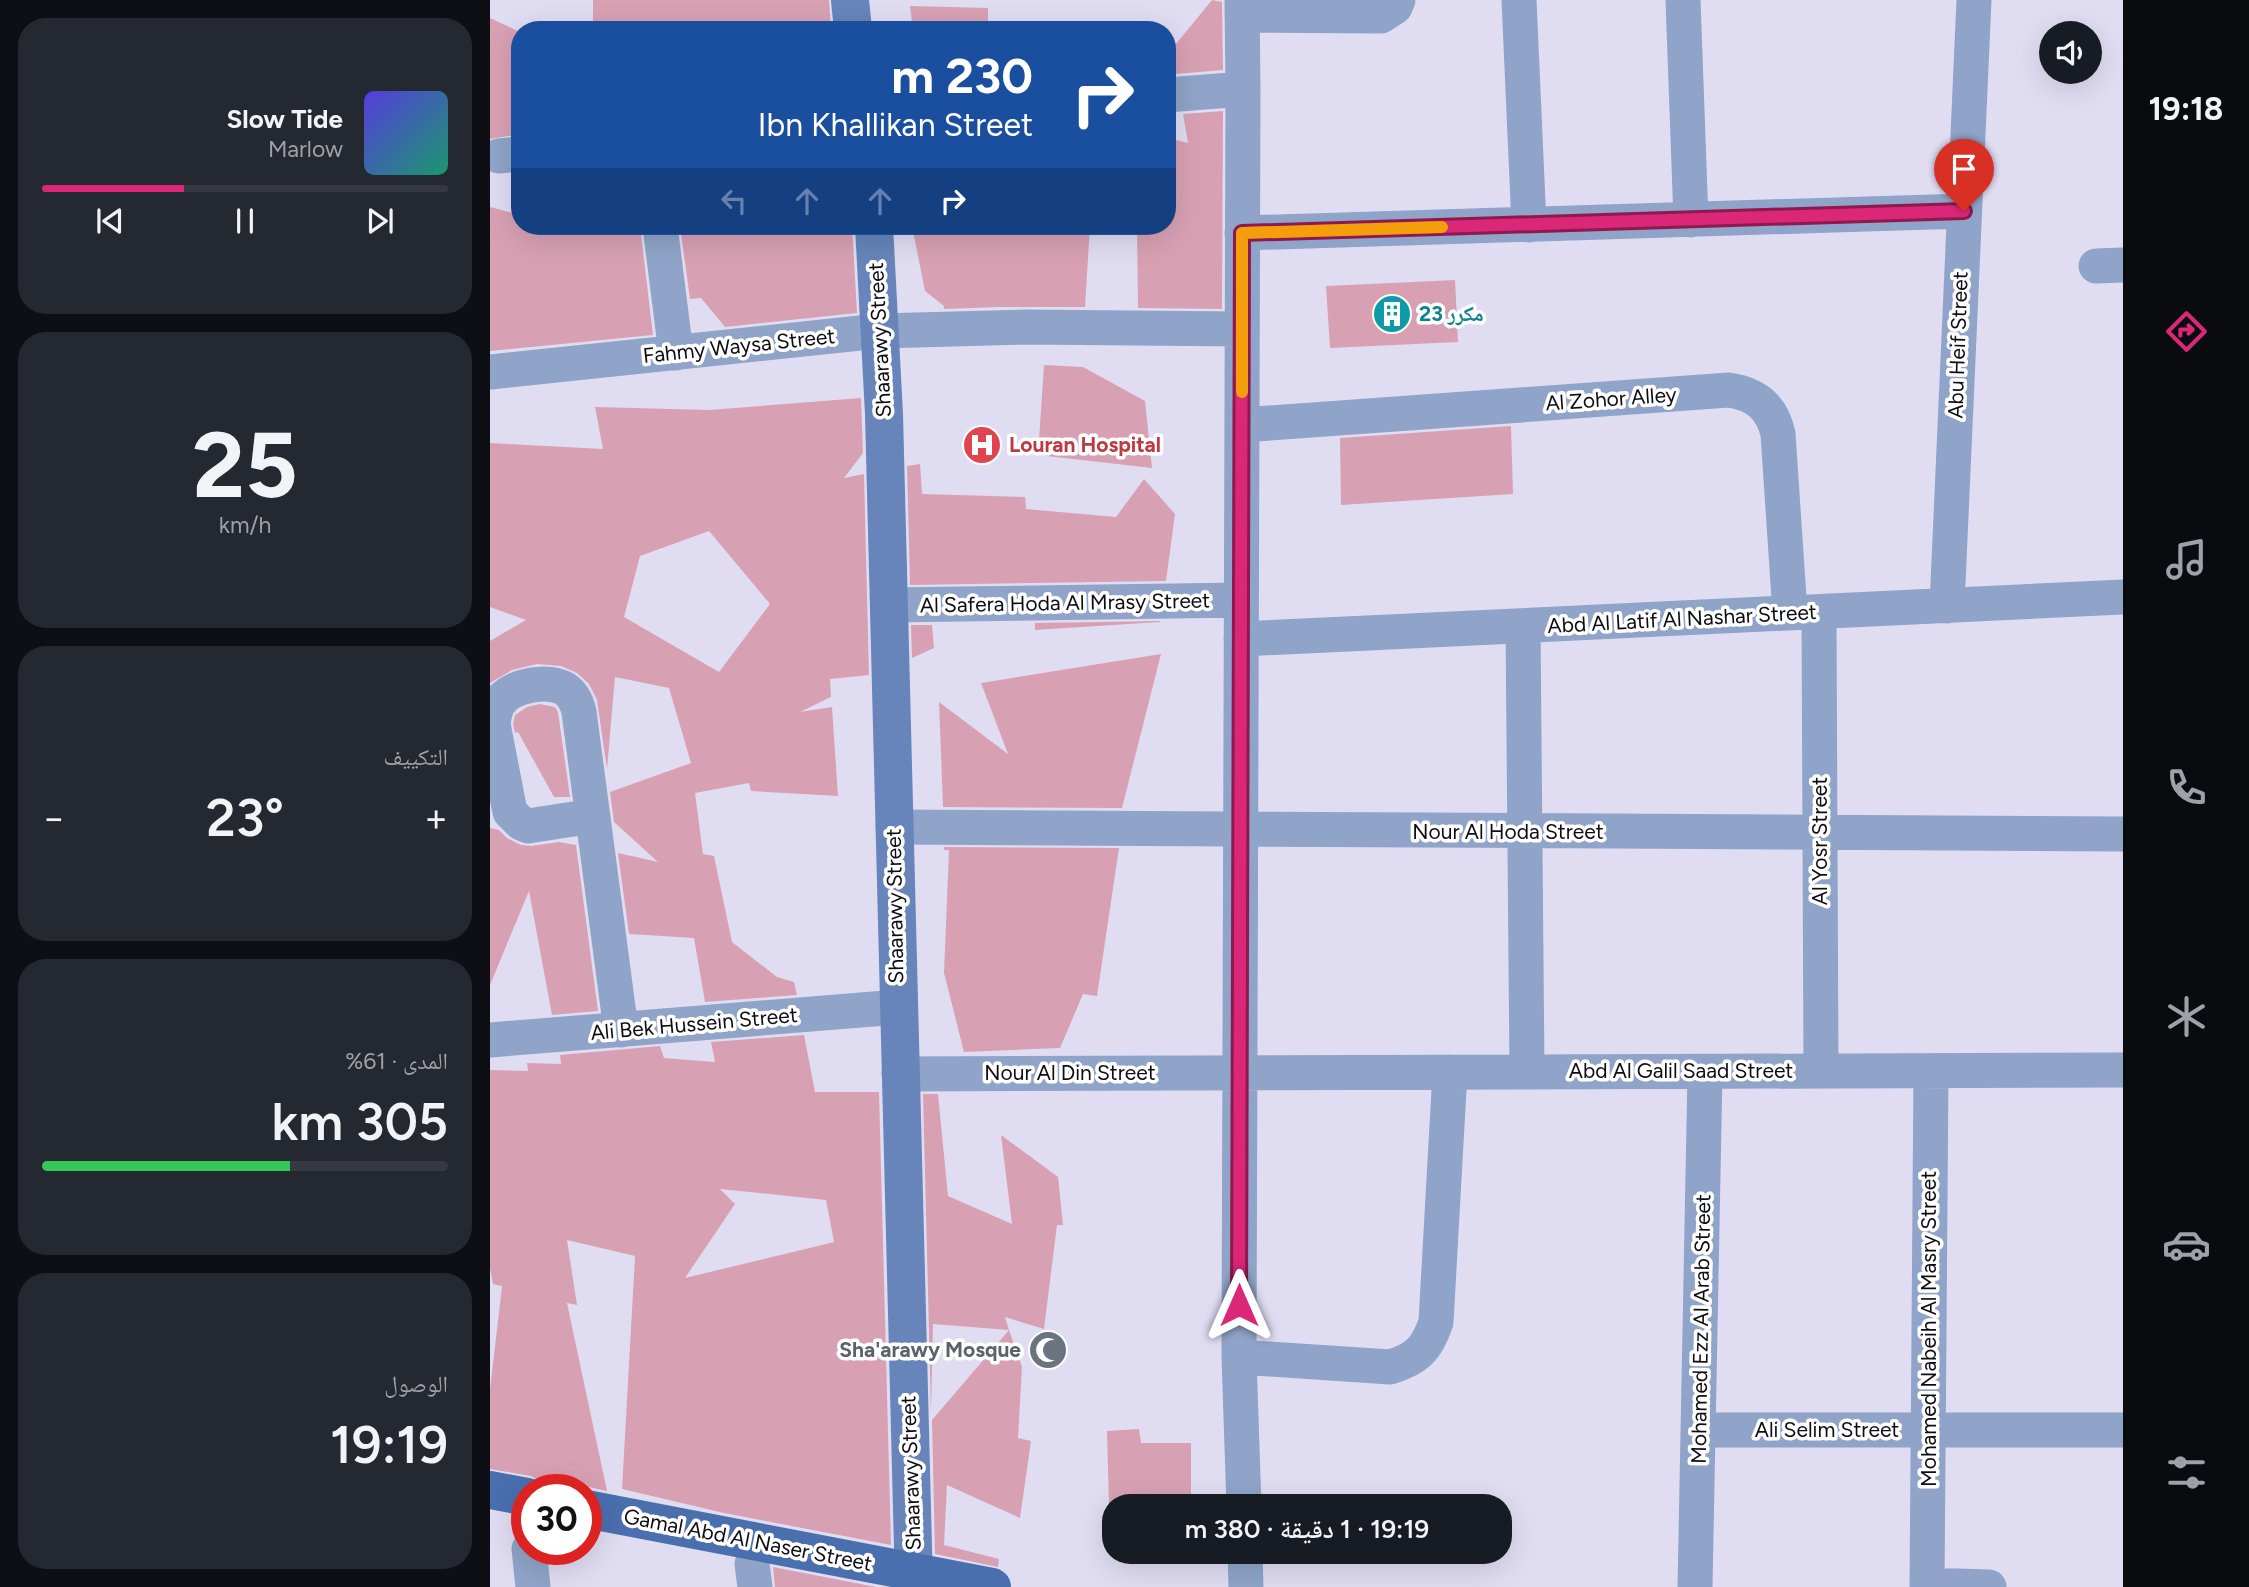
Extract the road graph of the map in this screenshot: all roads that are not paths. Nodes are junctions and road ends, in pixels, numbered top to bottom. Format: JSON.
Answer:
{"nodes":[{"id":1,"x":850,"y":0,"type":"edge"},
{"id":2,"x":1398,"y":0,"type":"edge"},
{"id":3,"x":1520,"y":0,"type":"edge"},
{"id":4,"x":1683,"y":0,"type":"edge"},
{"id":5,"x":1974,"y":0,"type":"edge"},
{"id":6,"x":1242,"y":7,"type":"edge"},
{"id":7,"x":852,"y":21,"type":"edge"},
{"id":8,"x":1243,"y":89,"type":"junction"},
{"id":9,"x":1176,"y":94,"type":"edge"},
{"id":10,"x":1964,"y":211,"type":"junction"},
{"id":11,"x":1691,"y":220,"type":"junction"},
{"id":12,"x":1529,"y":225,"type":"junction"},
{"id":13,"x":1242,"y":233,"type":"junction"},
{"id":14,"x":661,"y":235,"type":"edge"},
{"id":15,"x":874,"y":235,"type":"edge"},
{"id":16,"x":1241,"y":329,"type":"junction"},
{"id":17,"x":879,"y":331,"type":"junction"},
{"id":18,"x":676,"y":353,"type":"junction"},
{"id":19,"x":490,"y":372,"type":"edge"},
{"id":20,"x":1242,"y":425,"type":"junction"},
{"id":21,"x":2123,"y":597,"type":"edge"},
{"id":22,"x":1241,"y":600,"type":"junction"},
{"id":23,"x":888,"y":605,"type":"junction"},
{"id":24,"x":1947,"y":606,"type":"junction"},
{"id":25,"x":1804,"y":612,"type":"junction"},
{"id":26,"x":1523,"y":626,"type":"junction"},
{"id":27,"x":1241,"y":639,"type":"junction"},
{"id":28,"x":593,"y":816,"type":"dead end"},
{"id":29,"x":893,"y":827,"type":"junction"},
{"id":30,"x":1240,"y":831,"type":"junction"},
{"id":31,"x":1525,"y":832,"type":"junction"},
{"id":32,"x":1820,"y":833,"type":"junction"},
{"id":33,"x":2123,"y":834,"type":"edge"},
{"id":34,"x":898,"y":1007,"type":"junction"},
{"id":35,"x":621,"y":1030,"type":"junction"},
{"id":36,"x":490,"y":1040,"type":"edge"},
{"id":37,"x":2123,"y":1070,"type":"edge"},
{"id":38,"x":1822,"y":1071,"type":"junction"},
{"id":39,"x":1931,"y":1071,"type":"junction"},
{"id":40,"x":1451,"y":1072,"type":"junction"},
{"id":41,"x":1527,"y":1072,"type":"junction"},
{"id":42,"x":1705,"y":1072,"type":"junction"},
{"id":43,"x":1240,"y":1073,"type":"junction"},
{"id":44,"x":900,"y":1074,"type":"junction"},
{"id":45,"x":1239,"y":1357,"type":"junction"},
{"id":46,"x":1699,"y":1430,"type":"junction"},
{"id":47,"x":1928,"y":1430,"type":"junction"},
{"id":48,"x":2123,"y":1430,"type":"edge"},
{"id":49,"x":490,"y":1490,"type":"edge"},
{"id":50,"x":511,"y":1494,"type":"edge"},
{"id":51,"x":1244,"y":1494,"type":"edge"},
{"id":52,"x":602,"y":1512,"type":"edge"},
{"id":53,"x":490,"y":1515,"type":"edge"},
{"id":54,"x":511,"y":1519,"type":"edge"},
{"id":55,"x":602,"y":1537,"type":"edge"},
{"id":56,"x":1245,"y":1564,"type":"edge"},
{"id":57,"x":531,"y":1565,"type":"edge"},
{"id":58,"x":754,"y":1576,"type":"edge"},
{"id":59,"x":913,"y":1580,"type":"edge"},
{"id":60,"x":1927,"y":1586,"type":"edge"},
{"id":61,"x":533,"y":1587,"type":"edge"},
{"id":62,"x":873,"y":1587,"type":"edge"},
{"id":63,"x":992,"y":1587,"type":"edge"},
{"id":64,"x":1246,"y":1587,"type":"edge"},
{"id":65,"x":1695,"y":1587,"type":"edge"},
{"id":66,"x":1989,"y":1587,"type":"edge"}],
"edges":[{"from":1,"to":7,"type":"street"},
{"from":2,"to":6,"type":"street"},
{"from":3,"to":12,"type":"street"},
{"from":4,"to":11,"type":"street"},
{"from":5,"to":10,"type":"street","name":"Abu Heif Street"},
{"from":6,"to":8,"type":"street"},
{"from":8,"to":9,"type":"street"},
{"from":8,"to":13,"type":"street"},
{"from":10,"to":11,"type":"street"},
{"from":10,"to":24,"type":"street","name":"Abu Heif Street"},
{"from":11,"to":12,"type":"street"},
{"from":12,"to":13,"type":"street"},
{"from":13,"to":16,"type":"street"},
{"from":14,"to":18,"type":"street"},
{"from":15,"to":17,"type":"street","name":"Shaarawy Street"},
{"from":16,"to":17,"type":"street","name":"Fahmy Waysa Street"},
{"from":16,"to":20,"type":"street"},
{"from":17,"to":18,"type":"street","name":"Fahmy Waysa Street"},
{"from":17,"to":23,"type":"street","name":"Shaarawy Street"},
{"from":18,"to":19,"type":"street","name":"Fahmy Waysa Street"},
{"from":20,"to":22,"type":"street"},
{"from":20,"to":25,"type":"street","name":"Al Zohor Alley"},
{"from":21,"to":24,"type":"street","name":"Abd Al Latif Al Nashar Street"},
{"from":22,"to":23,"type":"street","name":"Al Safera Hoda Al Mrasy Street"},
{"from":22,"to":27,"type":"street"},
{"from":23,"to":29,"type":"street","name":"Shaarawy Street"},
{"from":24,"to":25,"type":"street","name":"Abd Al Latif Al Nashar Street"},
{"from":25,"to":26,"type":"street","name":"Abd Al Latif Al Nashar Street"},
{"from":25,"to":32,"type":"street","name":"Al Yosr Street"},
{"from":26,"to":27,"type":"street","name":"Abd Al Latif Al Nashar Street"},
{"from":26,"to":31,"type":"street"},
{"from":27,"to":30,"type":"street"},
{"from":28,"to":35,"type":"street"},
{"from":29,"to":30,"type":"street","name":"Nour Al Hoda Street"},
{"from":29,"to":34,"type":"street","name":"Shaarawy Street"},
{"from":30,"to":31,"type":"street","name":"Nour Al Hoda Street"},
{"from":30,"to":43,"type":"street"},
{"from":31,"to":32,"type":"street","name":"Nour Al Hoda Street"},
{"from":31,"to":41,"type":"street"},
{"from":32,"to":33,"type":"street","name":"Nour Al Hoda Street"},
{"from":32,"to":38,"type":"street","name":"Al Yosr Street"},
{"from":34,"to":35,"type":"street","name":"Ali Bek Hussein Street"},
{"from":34,"to":44,"type":"street","name":"Shaarawy Street"},
{"from":35,"to":36,"type":"street","name":"Ali Bek Hussein Street"},
{"from":37,"to":39,"type":"street","name":"Abd Al Galil Saad Street"},
{"from":38,"to":39,"type":"street","name":"Abd Al Galil Saad Street"},
{"from":38,"to":42,"type":"street","name":"Abd Al Galil Saad Street"},
{"from":39,"to":47,"type":"street","name":"Mohamed Nabeih Al Masry Street"},
{"from":40,"to":41,"type":"street","name":"Abd Al Galil Saad Street"},
{"from":40,"to":43,"type":"street","name":"Abd Al Galil Saad Street"},
{"from":40,"to":45,"type":"street"},
{"from":41,"to":42,"type":"street","name":"Abd Al Galil Saad Street"},
{"from":42,"to":46,"type":"street","name":"Mohamed Ezz Al Arab Street"},
{"from":43,"to":44,"type":"street","name":"Nour Al Din Street"},
{"from":43,"to":45,"type":"street"},
{"from":44,"to":59,"type":"street","name":"Shaarawy Street"},
{"from":45,"to":51,"type":"street"},
{"from":46,"to":47,"type":"street","name":"Ali Selim Street"},
{"from":46,"to":65,"type":"street","name":"Mohamed Ezz Al Arab Street"},
{"from":47,"to":48,"type":"street","name":"Ali Selim Street"},
{"from":47,"to":60,"type":"street","name":"Mohamed Nabeih Al Masry Street"},
{"from":49,"to":50,"type":"main road"},
{"from":52,"to":59,"type":"main road","name":"Gamal Abd Al Naser Street"},
{"from":53,"to":54,"type":"main road"},
{"from":55,"to":58,"type":"main road","name":"Gamal Abd Al Naser Street"},
{"from":56,"to":64,"type":"street"},
{"from":57,"to":61,"type":"street"},
{"from":58,"to":62,"type":"main road","name":"Gamal Abd Al Naser Street"},
{"from":59,"to":63,"type":"main road","name":"Gamal Abd Al Naser Street"},
{"from":60,"to":66,"type":"street"}]}
